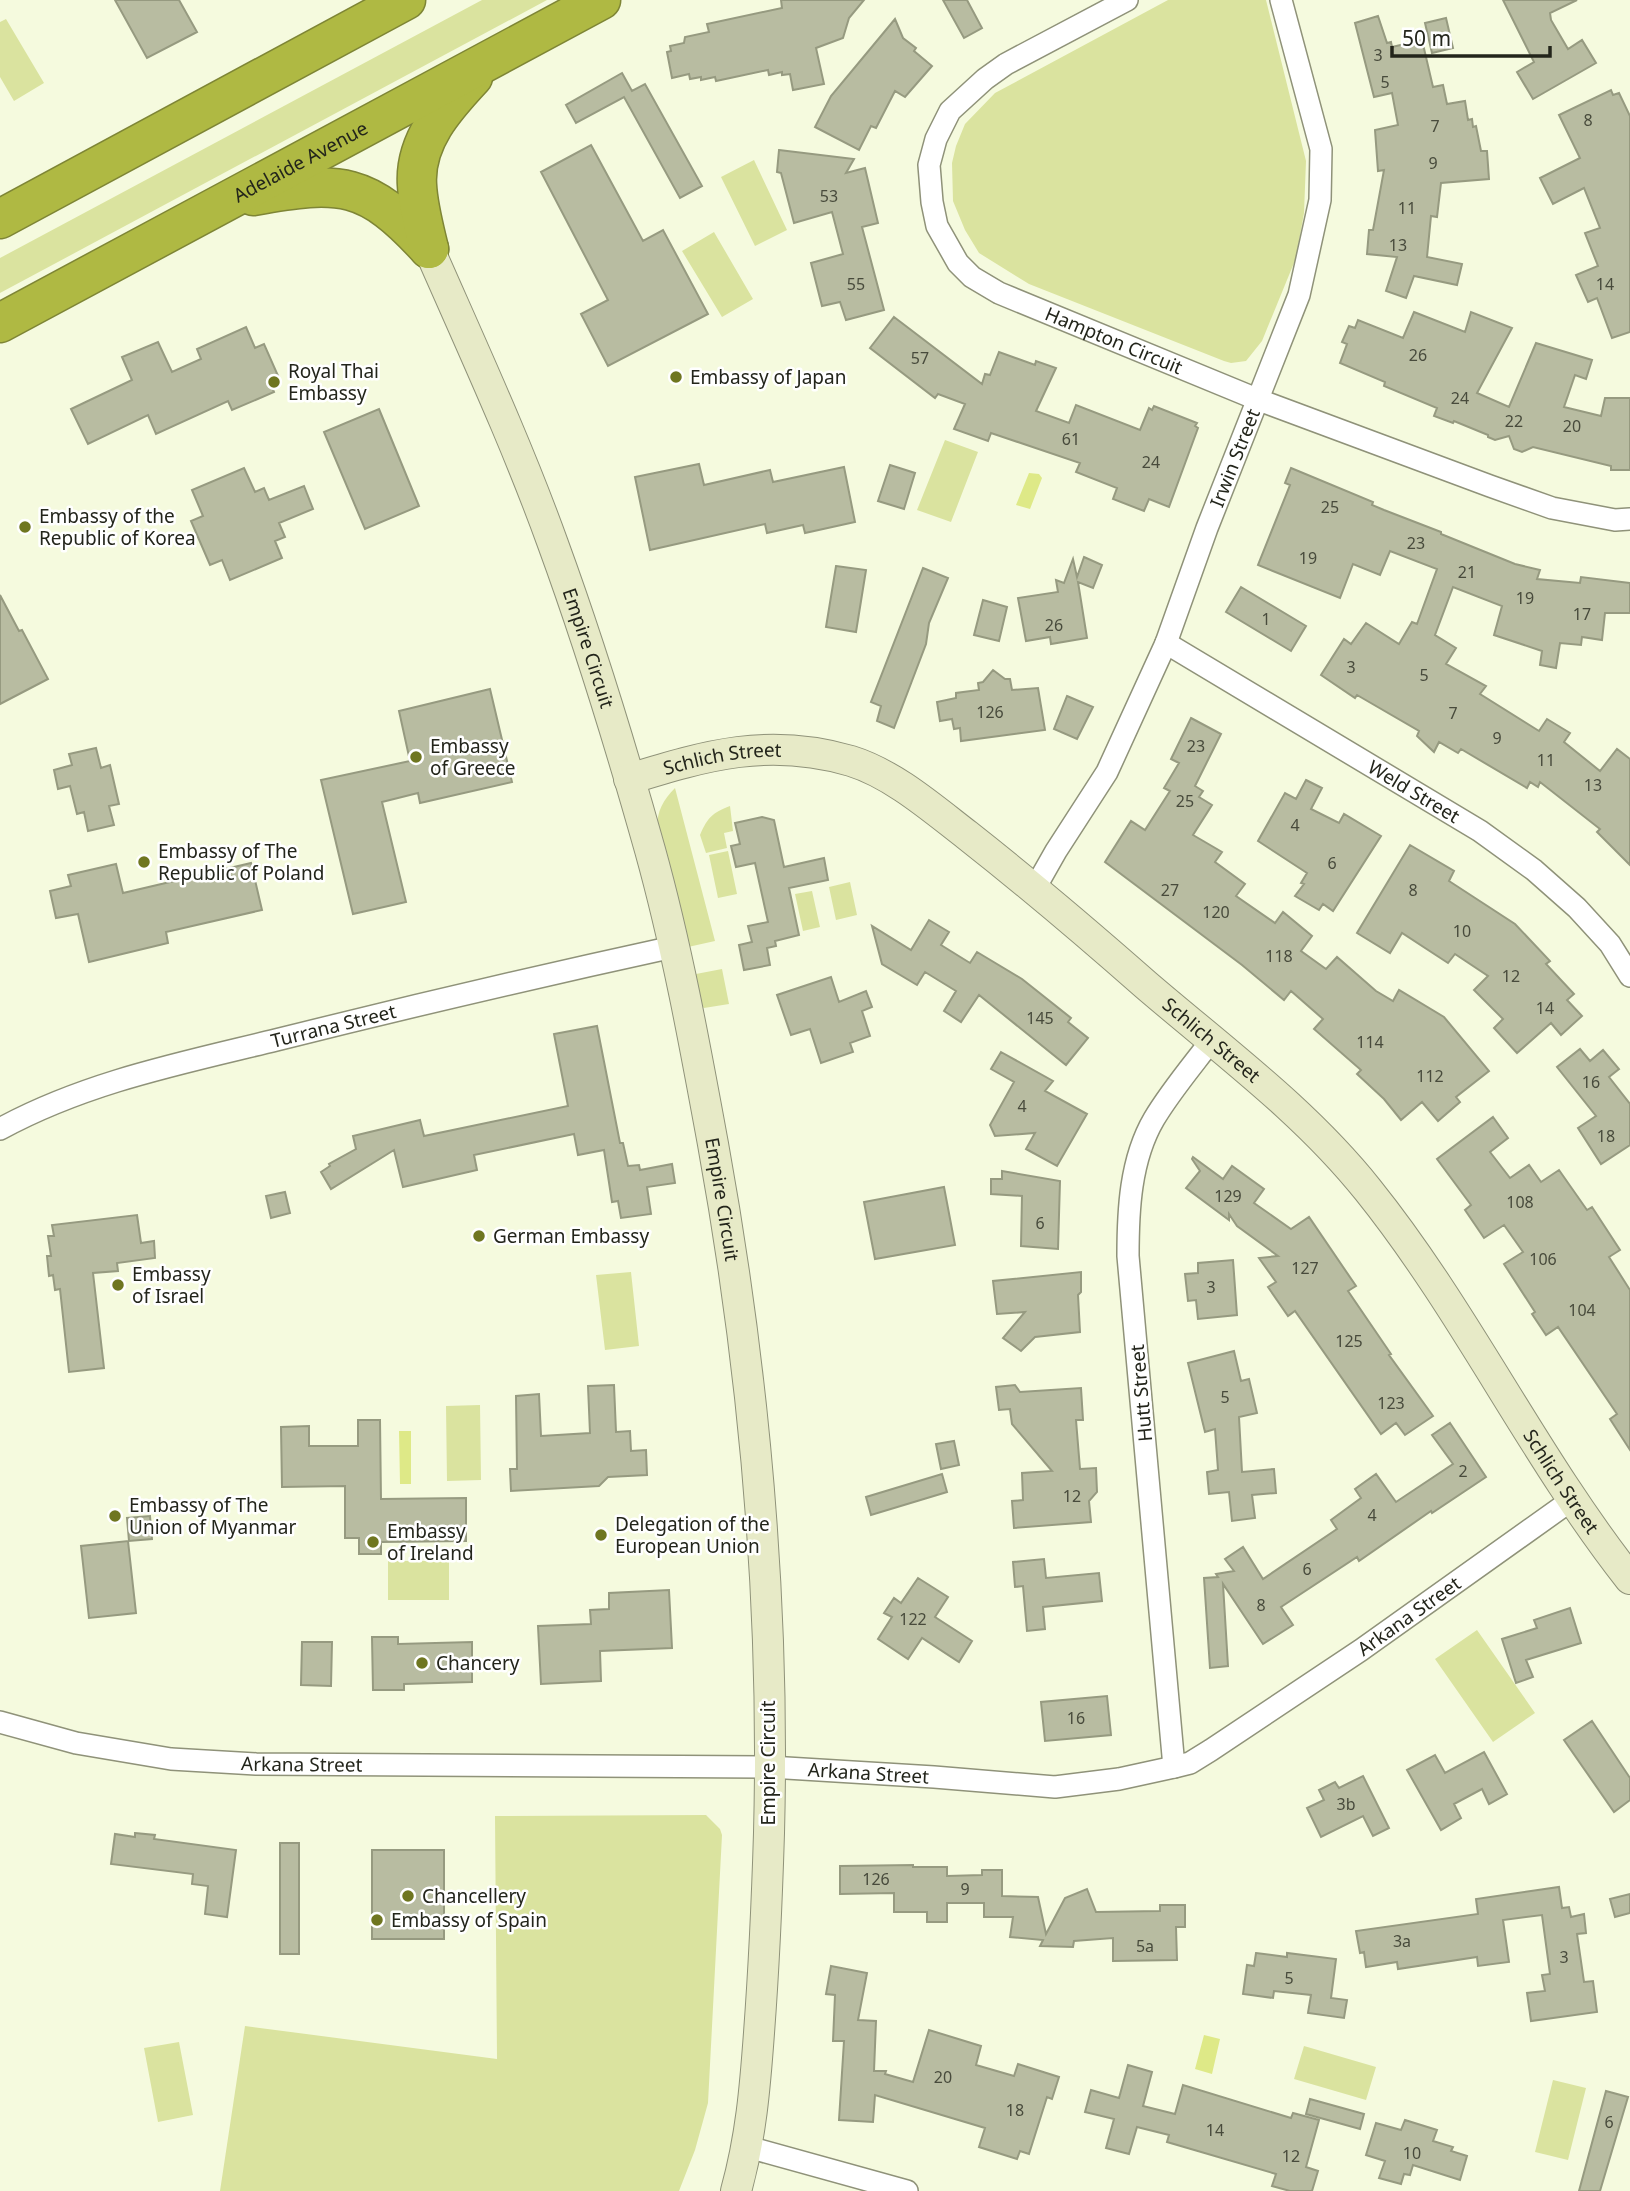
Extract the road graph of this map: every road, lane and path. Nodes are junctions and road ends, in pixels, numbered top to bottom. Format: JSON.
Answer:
{"nodes":[{"id":1,"x":406,"y":0,"type":"edge"},
{"id":2,"x":601,"y":0,"type":"edge"},
{"id":3,"x":1127,"y":0,"type":"edge"},
{"id":4,"x":1281,"y":0,"type":"edge"},
{"id":5,"x":490,"y":59,"type":"junction"},
{"id":6,"x":224,"y":201,"type":"junction"},
{"id":7,"x":0,"y":219,"type":"edge"},
{"id":8,"x":429,"y":249,"type":"junction"},
{"id":9,"x":0,"y":323,"type":"edge"},
{"id":10,"x":1259,"y":400,"type":"junction"},
{"id":11,"x":1630,"y":519,"type":"edge"},
{"id":12,"x":1166,"y":643,"type":"junction"},
{"id":13,"x":628,"y":779,"type":"junction"},
{"id":14,"x":1035,"y":888,"type":"junction"},
{"id":15,"x":673,"y":947,"type":"junction"},
{"id":16,"x":1630,"y":976,"type":"edge"},
{"id":17,"x":1211,"y":1041,"type":"junction"},
{"id":18,"x":0,"y":1129,"type":"edge"},
{"id":19,"x":1573,"y":1499,"type":"junction"},
{"id":20,"x":1630,"y":1578,"type":"edge"},
{"id":21,"x":0,"y":1722,"type":"edge"},
{"id":22,"x":1174,"y":1767,"type":"junction"},
{"id":23,"x":770,"y":1768,"type":"junction"},
{"id":24,"x":748,"y":2147,"type":"junction"},
{"id":25,"x":736,"y":2191,"type":"edge"},
{"id":26,"x":907,"y":2191,"type":"edge"}],
"edges":[{"from":1,"to":7,"type":"highway"},
{"from":2,"to":5,"type":"highway","name":"Adelaide Avenue"},
{"from":3,"to":10,"type":"street","name":"Hampton Circuit"},
{"from":4,"to":10,"type":"street","name":"Irwin Street"},
{"from":5,"to":6,"type":"highway","name":"Adelaide Avenue"},
{"from":5,"to":8,"type":"highway"},
{"from":6,"to":8,"type":"highway"},
{"from":6,"to":9,"type":"highway","name":"Adelaide Avenue"},
{"from":8,"to":13,"type":"street","name":"Empire Circuit"},
{"from":10,"to":11,"type":"street","name":"Hampton Circuit"},
{"from":10,"to":12,"type":"street","name":"Irwin Street"},
{"from":12,"to":14,"type":"street","name":"Irwin Street"},
{"from":12,"to":16,"type":"street","name":"Weld Street"},
{"from":13,"to":14,"type":"street","name":"Schlich Street"},
{"from":13,"to":15,"type":"street","name":"Empire Circuit"},
{"from":14,"to":17,"type":"street","name":"Schlich Street"},
{"from":15,"to":18,"type":"street","name":"Turrana Street"},
{"from":15,"to":23,"type":"street","name":"Empire Circuit"},
{"from":17,"to":19,"type":"street","name":"Schlich Street"},
{"from":17,"to":22,"type":"street","name":"Hutt Street"},
{"from":19,"to":20,"type":"street","name":"Schlich Street"},
{"from":19,"to":22,"type":"street","name":"Arkana Street"},
{"from":21,"to":23,"type":"street","name":"Arkana Street"},
{"from":22,"to":23,"type":"street","name":"Arkana Street"},
{"from":23,"to":24,"type":"street","name":"Empire Circuit"},
{"from":24,"to":25,"type":"street","name":"Empire Circuit"},
{"from":24,"to":26,"type":"street"}]}
